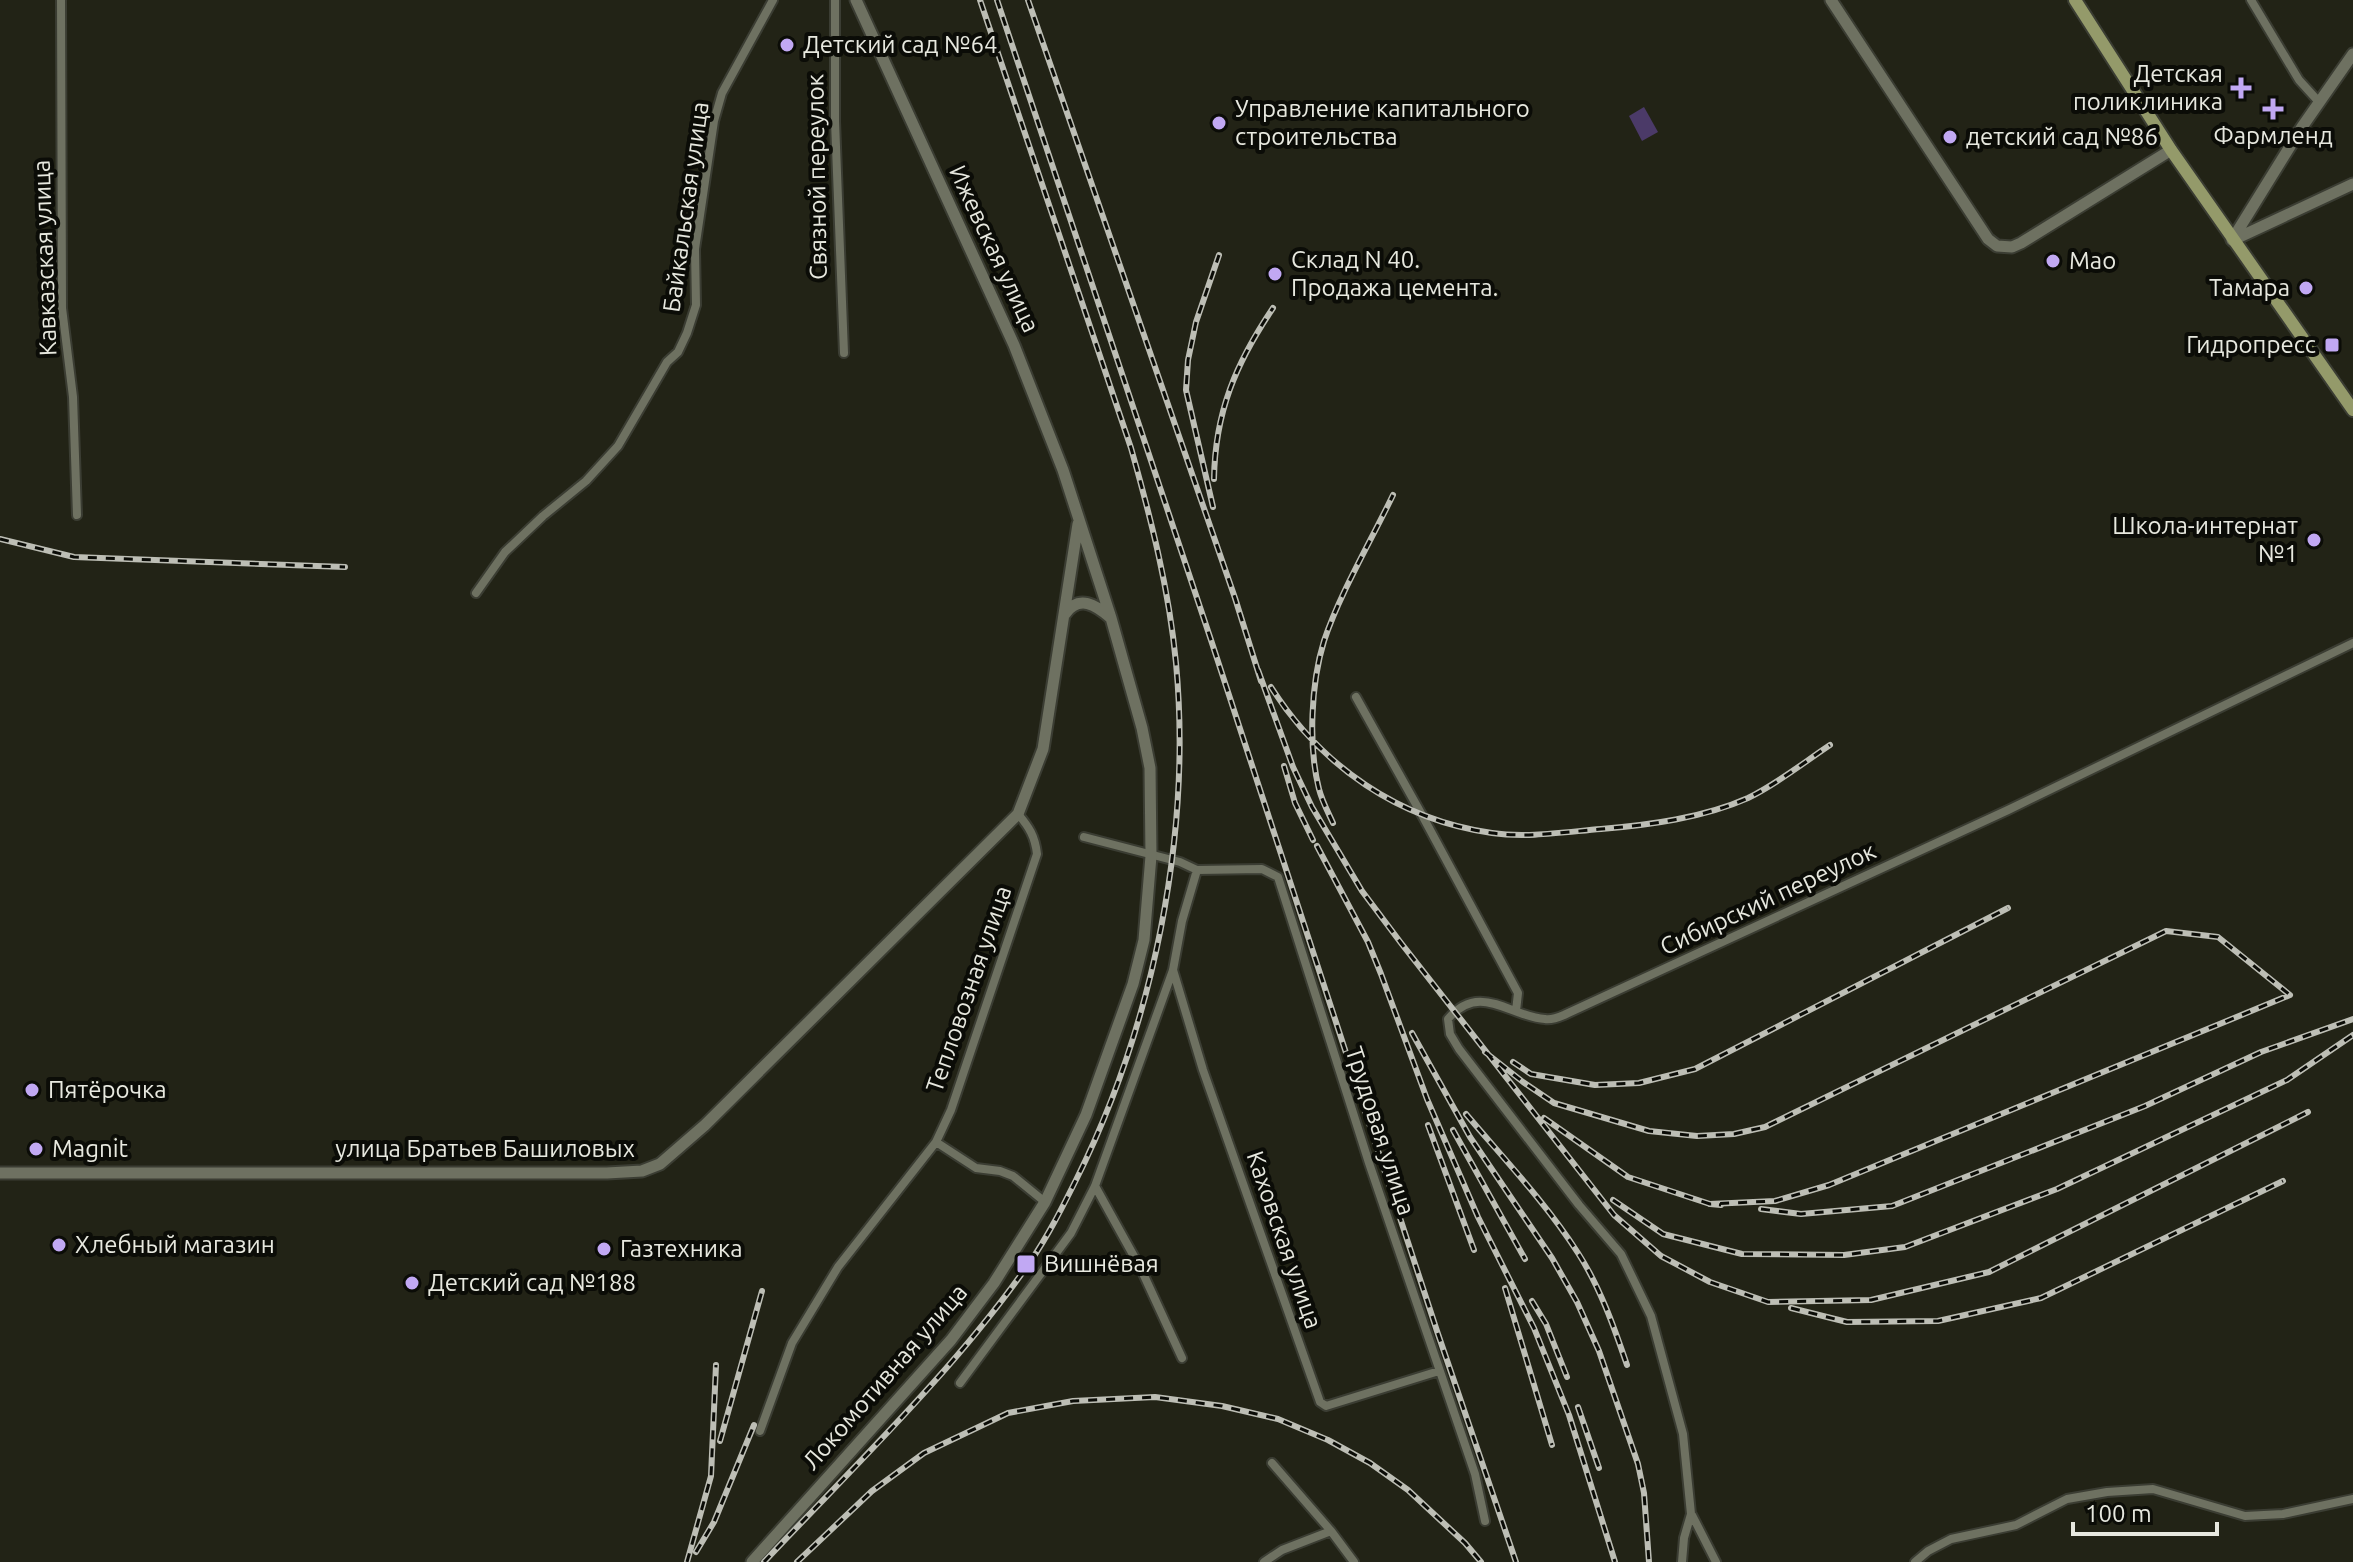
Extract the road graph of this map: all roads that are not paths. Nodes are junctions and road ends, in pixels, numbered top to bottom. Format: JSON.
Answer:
{"nodes":[{"id":1,"x":61,"y":0,"type":"edge"},
{"id":2,"x":773,"y":0,"type":"edge"},
{"id":3,"x":835,"y":0,"type":"edge"},
{"id":4,"x":856,"y":0,"type":"edge"},
{"id":5,"x":1831,"y":0,"type":"edge"},
{"id":6,"x":2075,"y":0,"type":"edge"},
{"id":7,"x":2251,"y":0,"type":"edge"},
{"id":8,"x":2353,"y":54,"type":"edge"},
{"id":9,"x":2319,"y":102,"type":"junction"},
{"id":10,"x":2171,"y":150,"type":"junction"},
{"id":11,"x":2353,"y":184,"type":"edge"},
{"id":12,"x":2232,"y":240,"type":"junction"},
{"id":13,"x":844,"y":353,"type":"dead end"},
{"id":14,"x":2353,"y":410,"type":"edge"},
{"id":15,"x":77,"y":515,"type":"dead end"},
{"id":16,"x":1079,"y":522,"type":"junction"},
{"id":17,"x":476,"y":593,"type":"dead end"},
{"id":18,"x":1065,"y":614,"type":"junction"},
{"id":19,"x":1111,"y":618,"type":"junction"},
{"id":20,"x":2353,"y":643,"type":"edge"},
{"id":21,"x":1356,"y":697,"type":"dead end"},
{"id":22,"x":1018,"y":814,"type":"junction"},
{"id":23,"x":1084,"y":837,"type":"dead end"},
{"id":24,"x":1151,"y":856,"type":"junction"},
{"id":25,"x":1197,"y":870,"type":"junction"},
{"id":26,"x":1173,"y":970,"type":"junction"},
{"id":27,"x":1516,"y":1011,"type":"junction"},
{"id":28,"x":936,"y":1142,"type":"junction"},
{"id":29,"x":0,"y":1173,"type":"edge"},
{"id":30,"x":1095,"y":1186,"type":"junction"},
{"id":31,"x":1045,"y":1202,"type":"junction"},
{"id":32,"x":1182,"y":1358,"type":"dead end"},
{"id":33,"x":1439,"y":1371,"type":"junction"},
{"id":34,"x":960,"y":1383,"type":"dead end"},
{"id":35,"x":760,"y":1431,"type":"dead end"},
{"id":36,"x":1272,"y":1463,"type":"dead end"},
{"id":37,"x":2353,"y":1499,"type":"edge"},
{"id":38,"x":1691,"y":1514,"type":"junction"},
{"id":39,"x":1485,"y":1521,"type":"dead end"},
{"id":40,"x":1331,"y":1531,"type":"junction"},
{"id":41,"x":752,"y":1562,"type":"edge"},
{"id":42,"x":1264,"y":1562,"type":"edge"},
{"id":43,"x":1354,"y":1562,"type":"edge"},
{"id":44,"x":1682,"y":1562,"type":"edge"},
{"id":45,"x":1716,"y":1562,"type":"edge"},
{"id":46,"x":1915,"y":1562,"type":"edge"}],
"edges":[{"from":1,"to":15,"type":"street","name":"Кавказская улица"},
{"from":2,"to":17,"type":"street","name":"Байкальская улица"},
{"from":3,"to":13,"type":"street","name":"Связной переулок"},
{"from":4,"to":16,"type":"street","name":"Ижевская улица"},
{"from":5,"to":10,"type":"street"},
{"from":6,"to":10,"type":"main road"},
{"from":7,"to":9,"type":"street"},
{"from":8,"to":9,"type":"street"},
{"from":9,"to":12,"type":"street"},
{"from":10,"to":12,"type":"main road"},
{"from":11,"to":12,"type":"street"},
{"from":12,"to":14,"type":"main road"},
{"from":16,"to":18,"type":"street"},
{"from":16,"to":19,"type":"street","name":"Локомотивная улица"},
{"from":18,"to":19,"type":"street"},
{"from":18,"to":22,"type":"street"},
{"from":19,"to":24,"type":"street","name":"Локомотивная улица"},
{"from":20,"to":27,"type":"street","name":"Сибирский переулок"},
{"from":21,"to":27,"type":"street"},
{"from":22,"to":28,"type":"street","name":"Тепловозная улица"},
{"from":22,"to":29,"type":"street","name":"улица Братьев Башиловых"},
{"from":23,"to":24,"type":"street","name":"Трудовая улица"},
{"from":24,"to":25,"type":"street","name":"Трудовая улица"},
{"from":24,"to":31,"type":"street","name":"Локомотивная улица"},
{"from":25,"to":26,"type":"street"},
{"from":25,"to":33,"type":"street","name":"Трудовая улица"},
{"from":26,"to":30,"type":"street"},
{"from":26,"to":33,"type":"street","name":"Каховская улица"},
{"from":27,"to":38,"type":"street","name":"Сибирский переулок"},
{"from":28,"to":31,"type":"street"},
{"from":28,"to":35,"type":"street","name":"Тепловозная улица"},
{"from":30,"to":32,"type":"street"},
{"from":30,"to":34,"type":"street"},
{"from":31,"to":41,"type":"street","name":"Локомотивная улица"},
{"from":33,"to":39,"type":"street","name":"Трудовая улица"},
{"from":36,"to":40,"type":"street"},
{"from":37,"to":46,"type":"street"},
{"from":38,"to":44,"type":"street"},
{"from":38,"to":45,"type":"street"},
{"from":40,"to":42,"type":"street"},
{"from":40,"to":43,"type":"street"}]}
